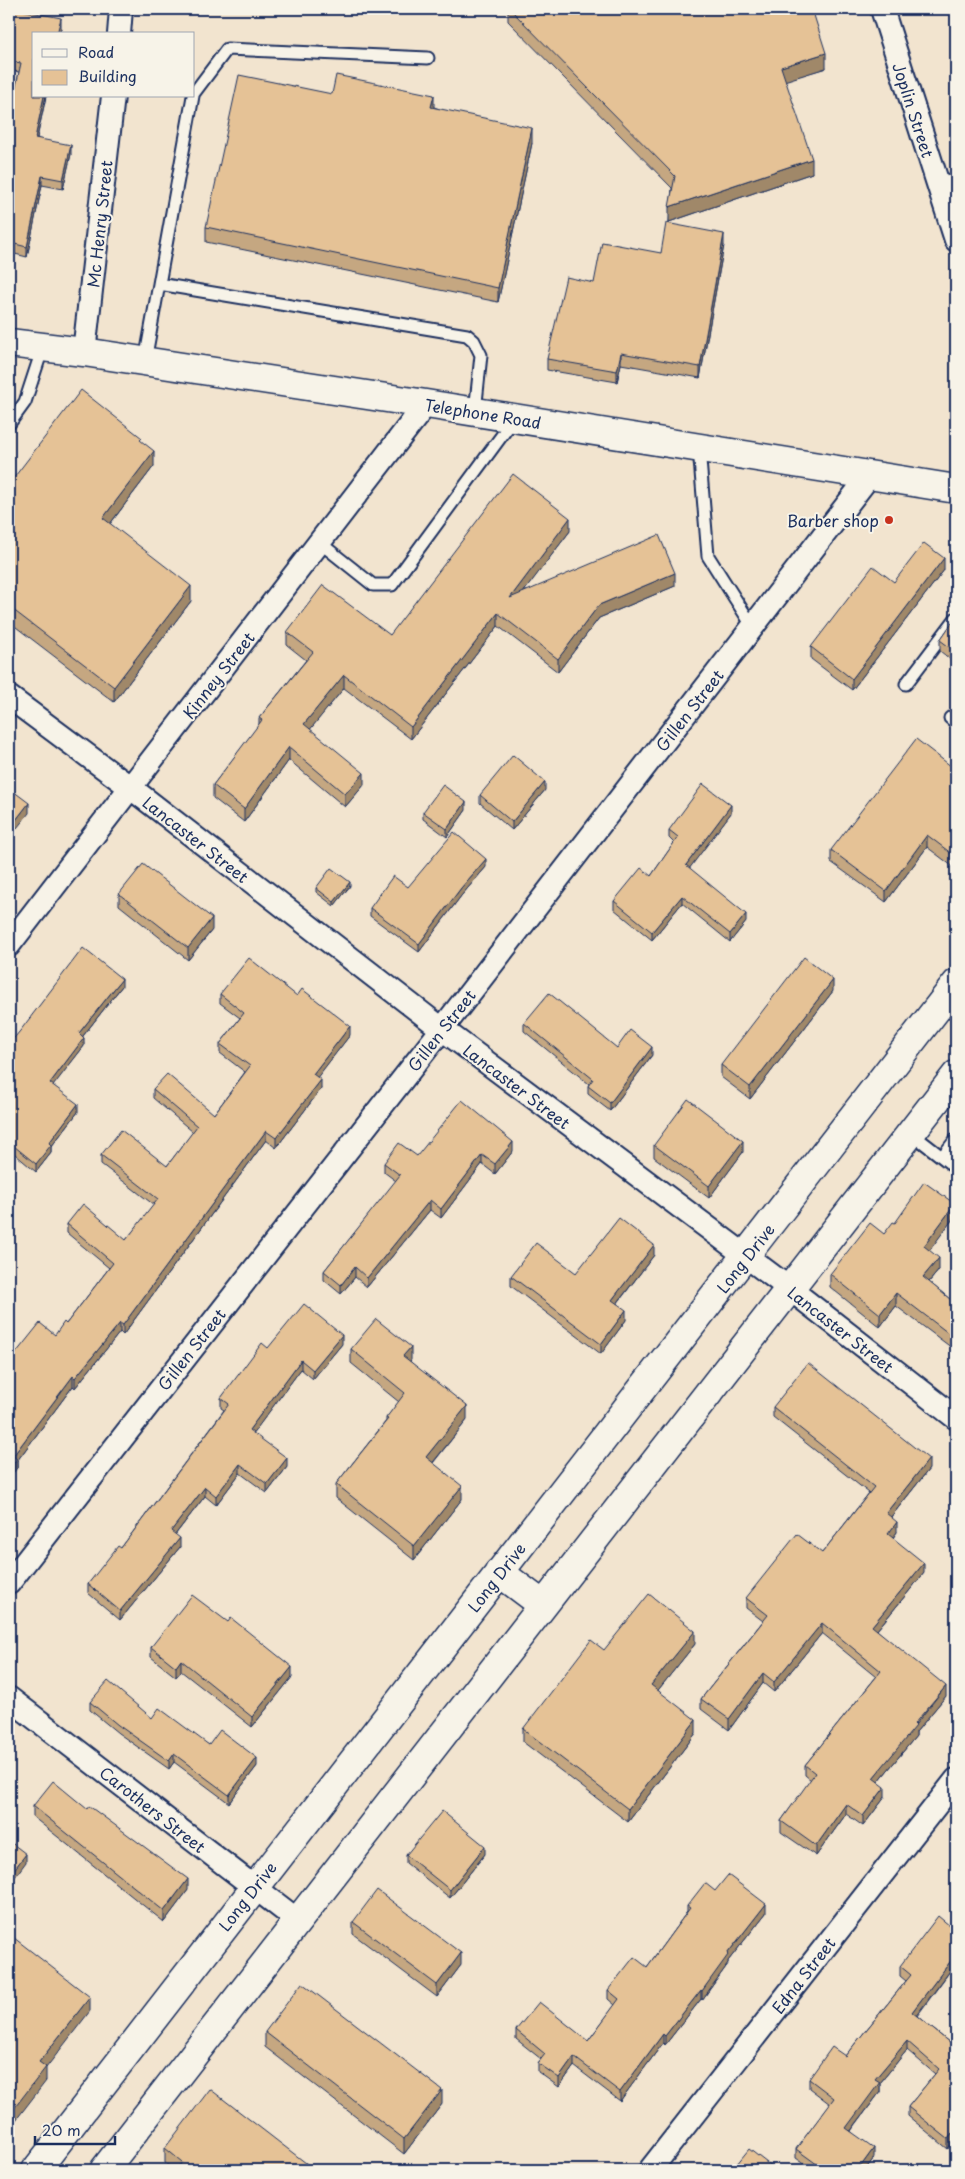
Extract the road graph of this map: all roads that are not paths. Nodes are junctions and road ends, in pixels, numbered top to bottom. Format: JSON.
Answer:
{"nodes":[{"id":1,"x":121,"y":9,"type":"edge"},
{"id":2,"x":882,"y":9,"type":"edge"},
{"id":3,"x":119,"y":32,"type":"edge"},
{"id":4,"x":428,"y":58,"type":"dead end"},
{"id":5,"x":195,"y":92,"type":"edge"},
{"id":6,"x":114,"y":98,"type":"edge"},
{"id":7,"x":192,"y":98,"type":"edge"},
{"id":8,"x":947,"y":181,"type":"edge"},
{"id":9,"x":956,"y":240,"type":"edge"},
{"id":10,"x":159,"y":284,"type":"junction"},
{"id":11,"x":9,"y":343,"type":"edge"},
{"id":12,"x":43,"y":347,"type":"junction"},
{"id":13,"x":84,"y":352,"type":"junction"},
{"id":14,"x":145,"y":361,"type":"junction"},
{"id":15,"x":426,"y":404,"type":"junction"},
{"id":16,"x":475,"y":412,"type":"junction"},
{"id":17,"x":514,"y":418,"type":"junction"},
{"id":18,"x":9,"y":424,"type":"edge"},
{"id":19,"x":699,"y":448,"type":"junction"},
{"id":20,"x":870,"y":476,"type":"junction"},
{"id":21,"x":956,"y":489,"type":"edge"},
{"id":22,"x":320,"y":542,"type":"junction"},
{"id":23,"x":956,"y":618,"type":"edge"},
{"id":24,"x":753,"y":627,"type":"junction"},
{"id":25,"x":906,"y":684,"type":"dead end"},
{"id":26,"x":9,"y":697,"type":"edge"},
{"id":27,"x":131,"y":788,"type":"junction"},
{"id":28,"x":9,"y":945,"type":"edge"},
{"id":29,"x":956,"y":984,"type":"edge"},
{"id":30,"x":442,"y":1029,"type":"junction"},
{"id":31,"x":956,"y":1075,"type":"edge"},
{"id":32,"x":911,"y":1133,"type":"junction"},
{"id":33,"x":956,"y":1139,"type":"edge"},
{"id":34,"x":942,"y":1157,"type":"junction"},
{"id":35,"x":956,"y":1168,"type":"edge"},
{"id":36,"x":747,"y":1257,"type":"junction"},
{"id":37,"x":790,"y":1289,"type":"junction"},
{"id":38,"x":956,"y":1418,"type":"edge"},
{"id":39,"x":499,"y":1572,"type":"junction"},
{"id":40,"x":9,"y":1583,"type":"edge"},
{"id":41,"x":543,"y":1605,"type":"junction"},
{"id":42,"x":9,"y":1698,"type":"edge"},
{"id":43,"x":956,"y":1780,"type":"edge"},
{"id":44,"x":254,"y":1887,"type":"junction"},
{"id":45,"x":297,"y":1920,"type":"junction"},
{"id":46,"x":36,"y":2170,"type":"edge"},
{"id":47,"x":104,"y":2170,"type":"edge"},
{"id":48,"x":650,"y":2170,"type":"edge"}],
"edges":[{"from":1,"to":3,"type":"street"},
{"from":2,"to":8,"type":"street","name":"Joplin Street"},
{"from":4,"to":5,"type":"lane"},
{"from":6,"to":13,"type":"street","name":"Mc Henry Street"},
{"from":7,"to":10,"type":"lane"},
{"from":8,"to":9,"type":"street","name":"Joplin Street"},
{"from":10,"to":14,"type":"lane"},
{"from":10,"to":16,"type":"lane"},
{"from":11,"to":12,"type":"main road","name":"Telephone Road"},
{"from":12,"to":13,"type":"main road","name":"Telephone Road"},
{"from":12,"to":18,"type":"lane"},
{"from":13,"to":14,"type":"main road","name":"Telephone Road"},
{"from":14,"to":15,"type":"main road","name":"Telephone Road"},
{"from":15,"to":16,"type":"main road","name":"Telephone Road"},
{"from":15,"to":22,"type":"street","name":"Kinney Street"},
{"from":16,"to":17,"type":"main road","name":"Telephone Road"},
{"from":17,"to":19,"type":"main road","name":"Telephone Road"},
{"from":17,"to":22,"type":"lane"},
{"from":19,"to":20,"type":"main road","name":"Telephone Road"},
{"from":19,"to":24,"type":"lane"},
{"from":20,"to":21,"type":"main road","name":"Telephone Road"},
{"from":20,"to":24,"type":"street","name":"Gillen Street"},
{"from":22,"to":27,"type":"street","name":"Kinney Street"},
{"from":23,"to":25,"type":"lane"},
{"from":24,"to":30,"type":"street","name":"Gillen Street"},
{"from":26,"to":27,"type":"street","name":"Lancaster Street"},
{"from":27,"to":28,"type":"street","name":"Kinney Street"},
{"from":27,"to":30,"type":"street","name":"Lancaster Street"},
{"from":29,"to":36,"type":"main road","name":"Long Drive"},
{"from":30,"to":36,"type":"street","name":"Lancaster Street"},
{"from":30,"to":40,"type":"street","name":"Gillen Street"},
{"from":31,"to":32,"type":"main road"},
{"from":32,"to":34,"type":"lane"},
{"from":32,"to":37,"type":"main road"},
{"from":33,"to":34,"type":"lane"},
{"from":34,"to":35,"type":"lane"},
{"from":36,"to":37,"type":"street","name":"Lancaster Street"},
{"from":36,"to":39,"type":"main road","name":"Long Drive"},
{"from":37,"to":38,"type":"street","name":"Lancaster Street"},
{"from":37,"to":41,"type":"main road"},
{"from":39,"to":41,"type":"main road"},
{"from":39,"to":44,"type":"main road","name":"Long Drive"},
{"from":41,"to":45,"type":"main road"},
{"from":42,"to":44,"type":"street","name":"Carothers Street"},
{"from":43,"to":48,"type":"street","name":"Edna Street"},
{"from":44,"to":45,"type":"street","name":"Carothers Street"},
{"from":44,"to":46,"type":"main road","name":"Long Drive"},
{"from":45,"to":47,"type":"main road"}]}
